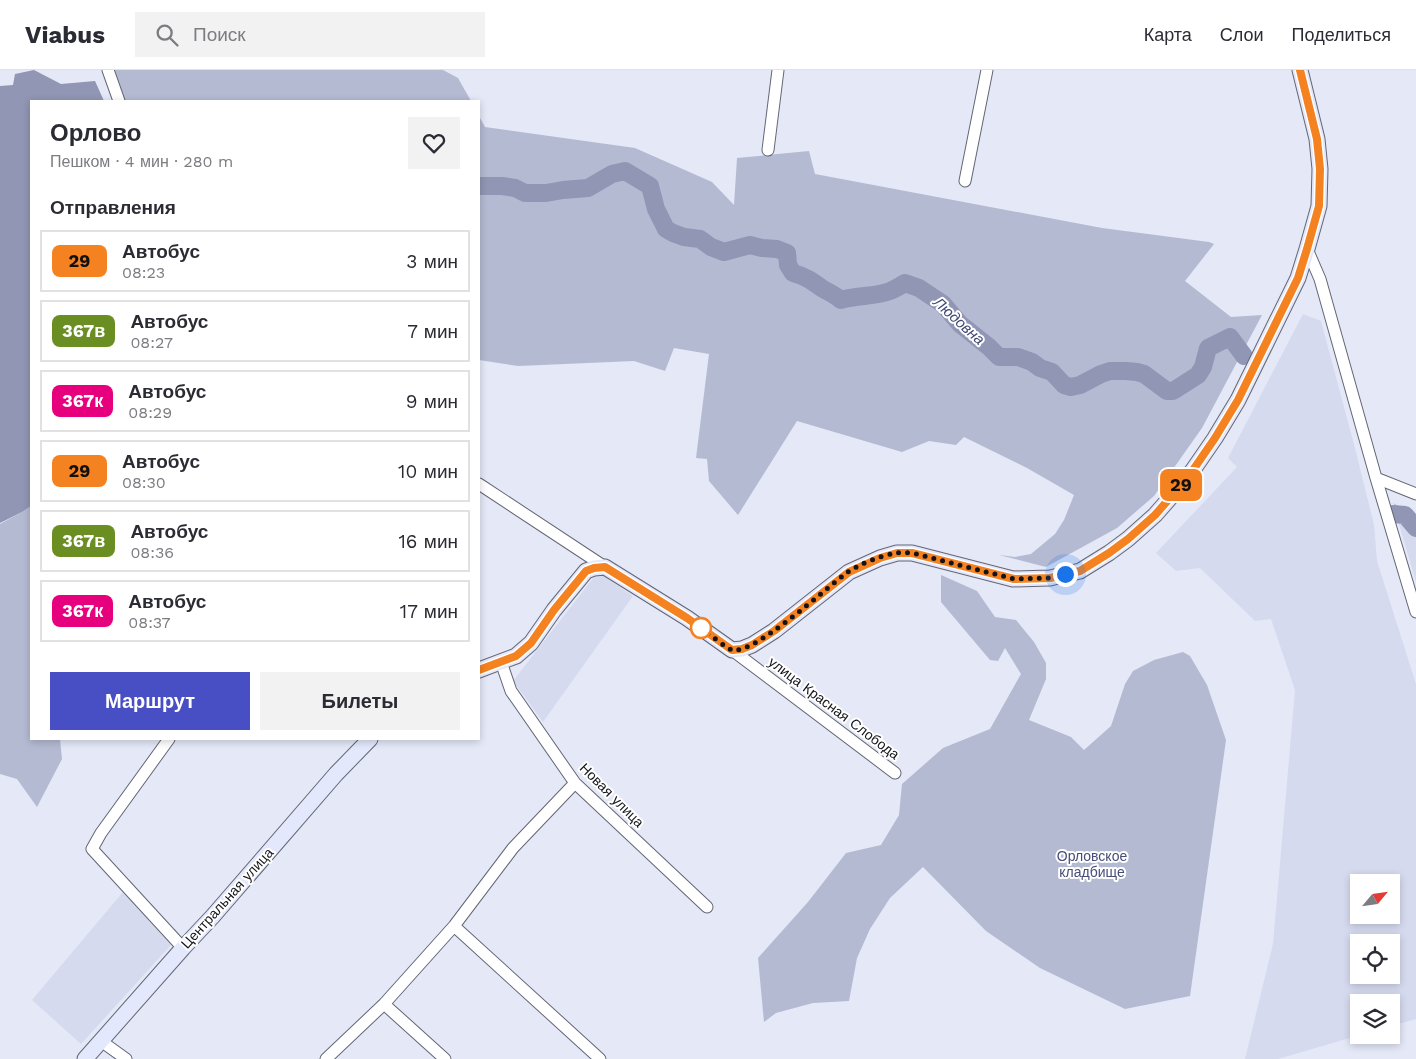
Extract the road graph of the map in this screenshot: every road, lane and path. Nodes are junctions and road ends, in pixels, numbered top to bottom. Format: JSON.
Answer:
{"nodes":[{"id":1,"x":108,"y":70,"type":"edge"},
{"id":2,"x":778,"y":70,"type":"edge"},
{"id":3,"x":987,"y":70,"type":"edge"},
{"id":4,"x":1300,"y":70,"type":"edge"},
{"id":5,"x":119,"y":100,"type":"edge"},
{"id":6,"x":768,"y":150,"type":"dead end"},
{"id":7,"x":964,"y":181,"type":"dead end"},
{"id":8,"x":1307,"y":249,"type":"junction"},
{"id":9,"x":1376,"y":478,"type":"junction"},
{"id":10,"x":480,"y":485,"type":"edge"},
{"id":11,"x":1416,"y":494,"type":"edge"},
{"id":12,"x":605,"y":567,"type":"junction"},
{"id":13,"x":1416,"y":612,"type":"edge"},
{"id":14,"x":732,"y":650,"type":"junction"},
{"id":15,"x":501,"y":662,"type":"junction"},
{"id":16,"x":480,"y":670,"type":"edge"},
{"id":17,"x":168,"y":740,"type":"edge"},
{"id":18,"x":369,"y":740,"type":"edge"},
{"id":19,"x":895,"y":773,"type":"dead end"},
{"id":20,"x":575,"y":783,"type":"junction"},
{"id":21,"x":707,"y":908,"type":"dead end"},
{"id":22,"x":454,"y":926,"type":"junction"},
{"id":23,"x":183,"y":948,"type":"junction"},
{"id":24,"x":384,"y":1004,"type":"junction"},
{"id":25,"x":101,"y":1041,"type":"junction"},
{"id":26,"x":121,"y":1057,"type":"edge"},
{"id":27,"x":85,"y":1059,"type":"edge"},
{"id":28,"x":326,"y":1059,"type":"edge"},
{"id":29,"x":445,"y":1059,"type":"edge"},
{"id":30,"x":600,"y":1059,"type":"edge"}],
"edges":[{"from":1,"to":5,"type":"street"},
{"from":2,"to":6,"type":"street"},
{"from":3,"to":7,"type":"street"},
{"from":4,"to":8,"type":"main road"},
{"from":8,"to":9,"type":"street"},
{"from":8,"to":14,"type":"main road"},
{"from":9,"to":11,"type":"street"},
{"from":9,"to":13,"type":"street"},
{"from":10,"to":12,"type":"street"},
{"from":12,"to":14,"type":"main road"},
{"from":12,"to":15,"type":"main road"},
{"from":14,"to":19,"type":"street","name":"улица Красная Слобода"},
{"from":15,"to":16,"type":"main road"},
{"from":15,"to":20,"type":"street","name":"Новая улица"},
{"from":17,"to":23,"type":"street"},
{"from":18,"to":23,"type":"main road","name":"Центральная улица"},
{"from":20,"to":21,"type":"street","name":"Новая улица"},
{"from":20,"to":22,"type":"street"},
{"from":22,"to":24,"type":"street"},
{"from":22,"to":30,"type":"street"},
{"from":23,"to":25,"type":"main road","name":"Центральная улица"},
{"from":24,"to":28,"type":"street"},
{"from":24,"to":29,"type":"street"},
{"from":25,"to":26,"type":"street"},
{"from":25,"to":27,"type":"main road","name":"Центральная улица"}]}
